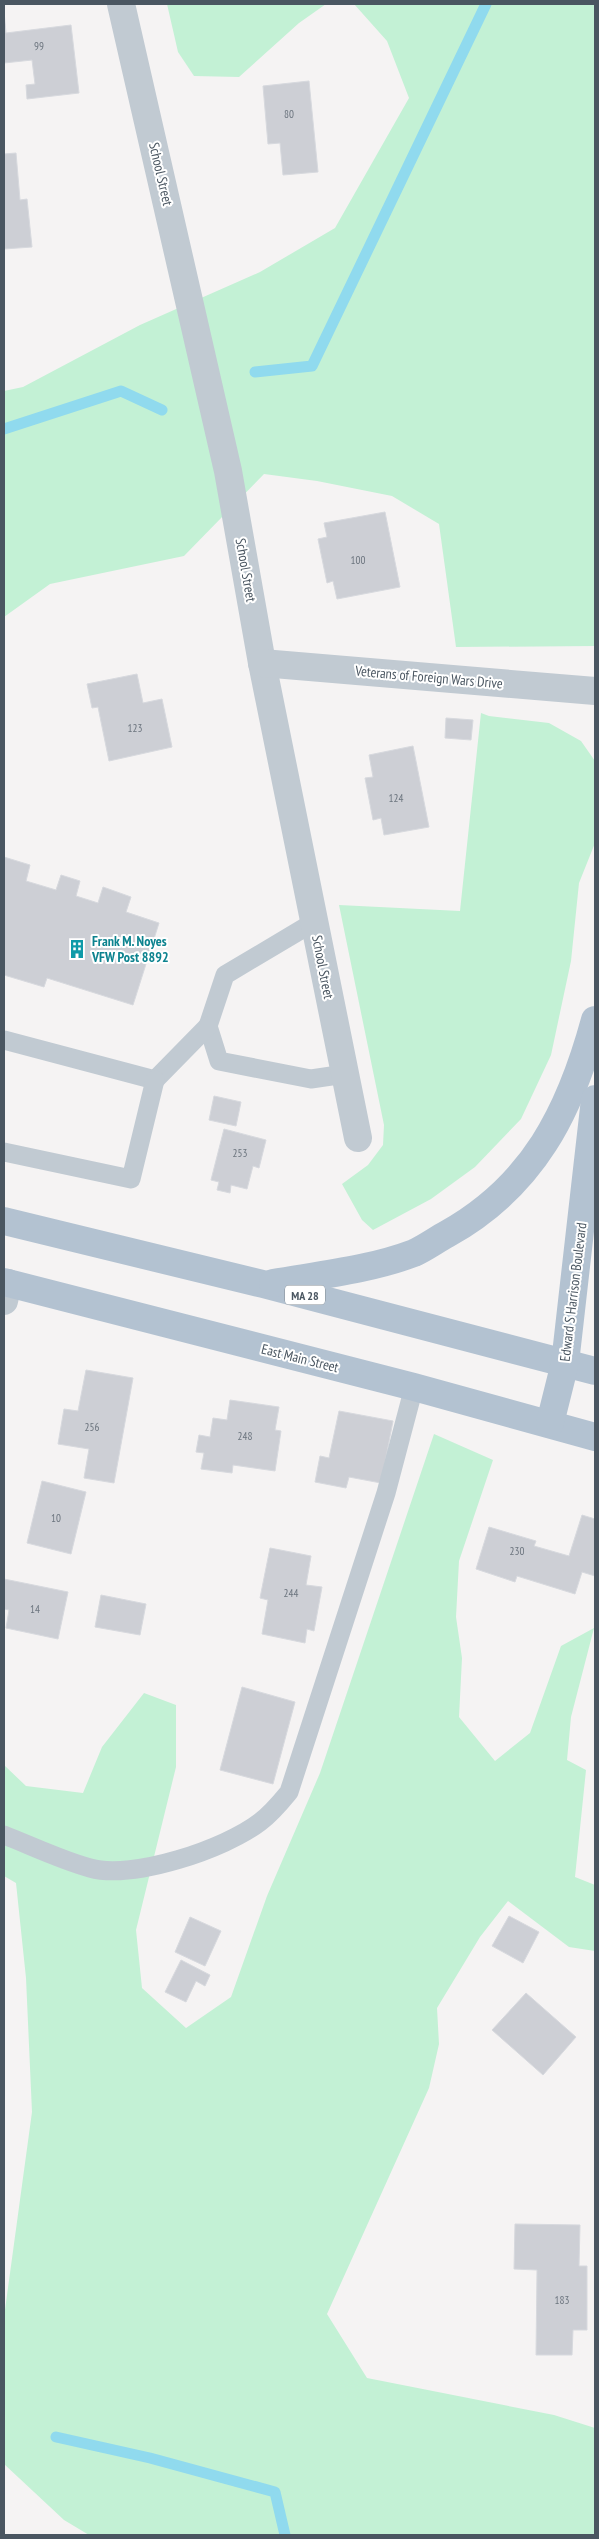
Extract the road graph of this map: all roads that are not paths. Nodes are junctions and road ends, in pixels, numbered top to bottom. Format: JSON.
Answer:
{"nodes":[{"id":1,"x":121,"y":4,"type":"edge"},
{"id":2,"x":262,"y":663,"type":"junction"},
{"id":3,"x":595,"y":690,"type":"edge"},
{"id":4,"x":314,"y":922,"type":"junction"},
{"id":5,"x":595,"y":1020,"type":"edge"},
{"id":6,"x":208,"y":1026,"type":"junction"},
{"id":7,"x":4,"y":1040,"type":"edge"},
{"id":8,"x":345,"y":1074,"type":"junction"},
{"id":9,"x":155,"y":1080,"type":"junction"},
{"id":10,"x":595,"y":1099,"type":"edge"},
{"id":11,"x":358,"y":1138,"type":"dead end"},
{"id":12,"x":4,"y":1152,"type":"edge"},
{"id":13,"x":4,"y":1221,"type":"edge"},
{"id":14,"x":263,"y":1284,"type":"junction"},
{"id":15,"x":5,"y":1289,"type":"edge"},
{"id":16,"x":565,"y":1363,"type":"junction"},
{"id":17,"x":595,"y":1371,"type":"edge"},
{"id":18,"x":414,"y":1387,"type":"junction"},
{"id":19,"x":550,"y":1424,"type":"junction"},
{"id":20,"x":595,"y":1437,"type":"edge"},
{"id":21,"x":4,"y":1835,"type":"edge"}],
"edges":[{"from":1,"to":2,"type":"street","name":"School Street"},
{"from":2,"to":3,"type":"street","name":"Veterans of Foreign Wars Drive"},
{"from":2,"to":4,"type":"street","name":"School Street"},
{"from":4,"to":6,"type":"lane"},
{"from":4,"to":8,"type":"street","name":"School Street"},
{"from":5,"to":14,"type":"main road"},
{"from":6,"to":8,"type":"lane"},
{"from":6,"to":9,"type":"lane"},
{"from":7,"to":9,"type":"lane"},
{"from":8,"to":11,"type":"street","name":"School Street"},
{"from":9,"to":12,"type":"lane"},
{"from":10,"to":16,"type":"main road","name":"Edward S Harrison Boulevard"},
{"from":13,"to":14,"type":"main road","number":"MA 28"},
{"from":14,"to":16,"type":"main road","number":"MA 28"},
{"from":15,"to":18,"type":"main road","name":"East Main Street"},
{"from":16,"to":17,"type":"main road","number":"MA 28"},
{"from":16,"to":19,"type":"main road","name":"Edward S Harrison Boulevard"},
{"from":18,"to":19,"type":"main road","name":"East Main Street"},
{"from":18,"to":21,"type":"lane"},
{"from":19,"to":20,"type":"main road","name":"East Main Street"}]}
